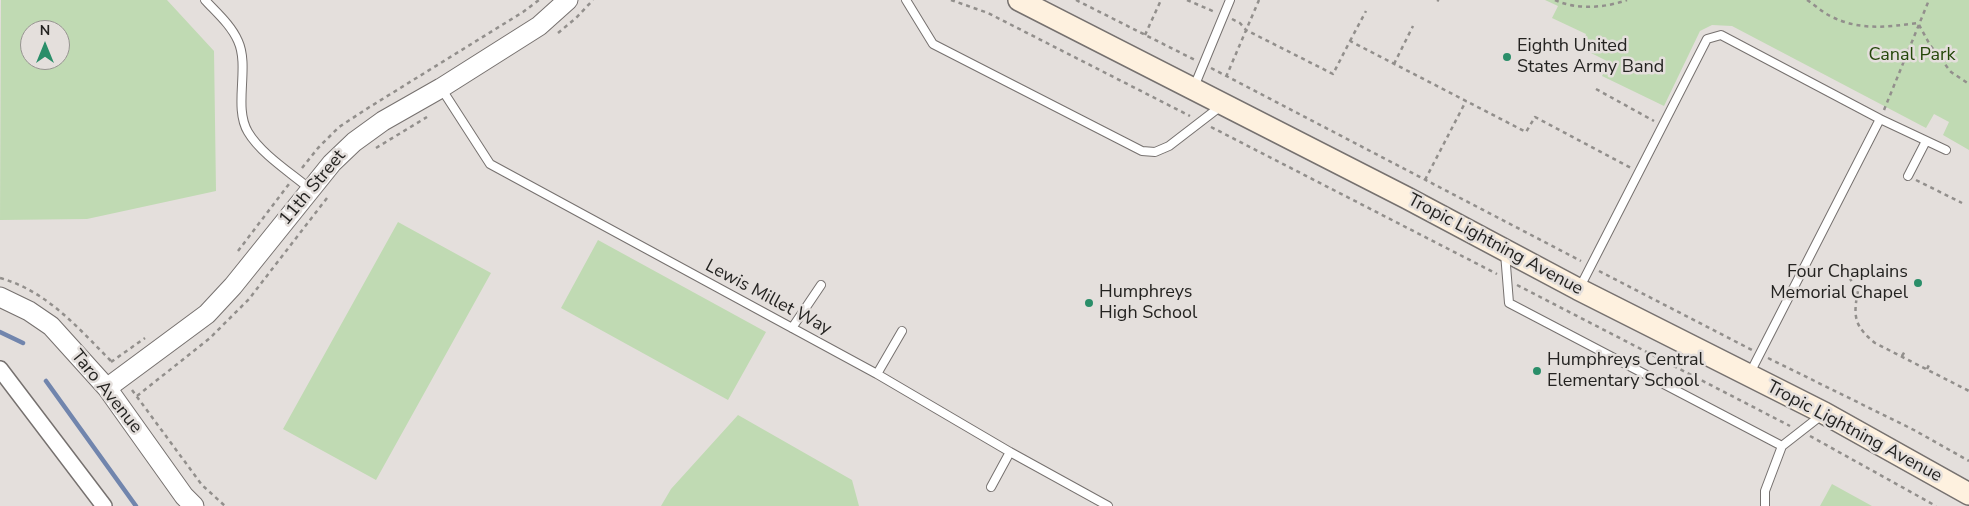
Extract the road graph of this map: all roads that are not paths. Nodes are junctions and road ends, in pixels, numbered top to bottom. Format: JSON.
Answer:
{"nodes":[{"id":1,"x":204,"y":0,"type":"edge"},
{"id":2,"x":568,"y":0,"type":"edge"},
{"id":3,"x":906,"y":0,"type":"edge"},
{"id":4,"x":1019,"y":0,"type":"edge"},
{"id":5,"x":1230,"y":0,"type":"edge"},
{"id":6,"x":1193,"y":89,"type":"junction"},
{"id":7,"x":446,"y":95,"type":"junction"},
{"id":8,"x":1223,"y":105,"type":"junction"},
{"id":9,"x":1880,"y":119,"type":"junction"},
{"id":10,"x":1926,"y":141,"type":"junction"},
{"id":11,"x":1946,"y":150,"type":"dead end"},
{"id":12,"x":1908,"y":176,"type":"road end"},
{"id":13,"x":311,"y":189,"type":"junction"},
{"id":14,"x":1505,"y":250,"type":"junction"},
{"id":15,"x":820,"y":285,"type":"dead end"},
{"id":16,"x":1578,"y":289,"type":"junction"},
{"id":17,"x":0,"y":297,"type":"edge"},
{"id":18,"x":792,"y":328,"type":"junction"},
{"id":19,"x":902,"y":331,"type":"dead end"},
{"id":20,"x":0,"y":369,"type":"edge"},
{"id":21,"x":877,"y":374,"type":"junction"},
{"id":22,"x":1749,"y":375,"type":"junction"},
{"id":23,"x":107,"y":388,"type":"junction"},
{"id":24,"x":1824,"y":413,"type":"junction"},
{"id":25,"x":1782,"y":446,"type":"junction"},
{"id":26,"x":1010,"y":452,"type":"junction"},
{"id":27,"x":991,"y":487,"type":"dead end"},
{"id":28,"x":1969,"y":494,"type":"edge"},
{"id":29,"x":104,"y":506,"type":"edge"},
{"id":30,"x":194,"y":506,"type":"edge"},
{"id":31,"x":1108,"y":506,"type":"edge"},
{"id":32,"x":1766,"y":506,"type":"edge"}],
"edges":[{"from":1,"to":13,"type":"lane"},
{"from":2,"to":7,"type":"street","name":"11th Street"},
{"from":3,"to":8,"type":"lane"},
{"from":4,"to":6,"type":"main road","name":"Tropic Lightning Avenue"},
{"from":5,"to":6,"type":"lane"},
{"from":6,"to":8,"type":"main road","name":"Tropic Lightning Avenue"},
{"from":7,"to":13,"type":"street","name":"11th Street"},
{"from":7,"to":18,"type":"lane","name":"Lewis Millet Way"},
{"from":8,"to":14,"type":"main road","name":"Tropic Lightning Avenue"},
{"from":9,"to":10,"type":"lane"},
{"from":9,"to":16,"type":"lane"},
{"from":9,"to":22,"type":"lane"},
{"from":10,"to":11,"type":"lane"},
{"from":10,"to":12,"type":"lane"},
{"from":13,"to":23,"type":"street","name":"11th Street"},
{"from":14,"to":16,"type":"main road","name":"Tropic Lightning Avenue"},
{"from":14,"to":25,"type":"lane"},
{"from":15,"to":18,"type":"lane"},
{"from":16,"to":22,"type":"main road","name":"Tropic Lightning Avenue"},
{"from":17,"to":23,"type":"street","name":"Taro Avenue"},
{"from":18,"to":21,"type":"lane","name":"Lewis Millet Way"},
{"from":19,"to":21,"type":"lane"},
{"from":20,"to":29,"type":"street"},
{"from":21,"to":26,"type":"lane","name":"Lewis Millet Way"},
{"from":22,"to":24,"type":"main road","name":"Tropic Lightning Avenue"},
{"from":23,"to":30,"type":"street","name":"Taro Avenue"},
{"from":24,"to":25,"type":"lane"},
{"from":24,"to":28,"type":"main road","name":"Tropic Lightning Avenue"},
{"from":25,"to":32,"type":"lane"},
{"from":26,"to":27,"type":"lane"},
{"from":26,"to":31,"type":"lane","name":"Lewis Millet Way"}]}
